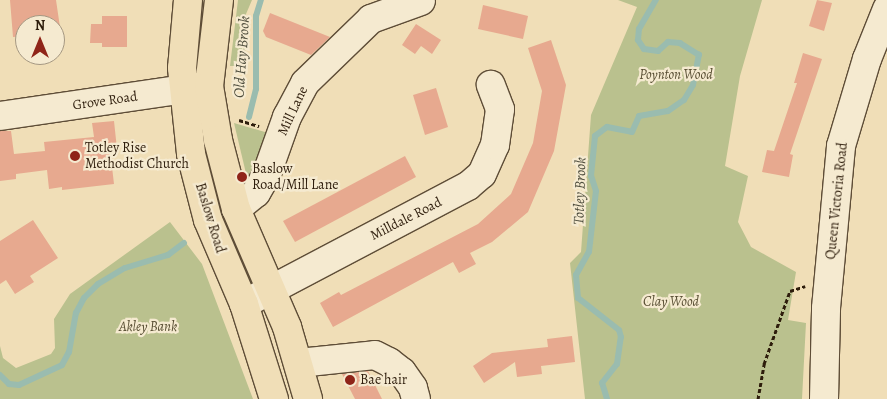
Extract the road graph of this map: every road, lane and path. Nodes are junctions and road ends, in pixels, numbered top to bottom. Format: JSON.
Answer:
{"nodes":[{"id":1,"x":188,"y":0,"type":"edge"},
{"id":2,"x":219,"y":0,"type":"edge"},
{"id":3,"x":421,"y":1,"type":"edge"},
{"id":4,"x":887,"y":9,"type":"edge"},
{"id":5,"x":491,"y":85,"type":"dead end"},
{"id":6,"x":209,"y":86,"type":"junction"},
{"id":7,"x":183,"y":91,"type":"junction"},
{"id":8,"x":0,"y":116,"type":"edge"},
{"id":9,"x":231,"y":118,"type":"dead end"},
{"id":10,"x":282,"y":133,"type":"junction"},
{"id":11,"x":236,"y":209,"type":"junction"},
{"id":12,"x":829,"y":277,"type":"junction"},
{"id":13,"x":272,"y":289,"type":"junction"},
{"id":14,"x":244,"y":304,"type":"junction"},
{"id":15,"x":299,"y":363,"type":"junction"},
{"id":16,"x":274,"y":399,"type":"edge"},
{"id":17,"x":308,"y":399,"type":"edge"},
{"id":18,"x":416,"y":399,"type":"edge"},
{"id":19,"x":758,"y":399,"type":"edge"},
{"id":20,"x":824,"y":399,"type":"edge"}],
"edges":[{"from":1,"to":7,"type":"main road","name":"Baslow Road"},
{"from":2,"to":6,"type":"main road"},
{"from":3,"to":10,"type":"street","name":"Mill Lane"},
{"from":4,"to":12,"type":"street","name":"Queen Victoria Road"},
{"from":5,"to":13,"type":"street","name":"Milldale Road"},
{"from":6,"to":7,"type":"street","name":"Grove Road"},
{"from":6,"to":11,"type":"main road"},
{"from":7,"to":8,"type":"street","name":"Grove Road"},
{"from":7,"to":14,"type":"main road","name":"Baslow Road"},
{"from":9,"to":10,"type":"path"},
{"from":10,"to":11,"type":"street","name":"Mill Lane"},
{"from":11,"to":13,"type":"main road"},
{"from":12,"to":19,"type":"path"},
{"from":12,"to":20,"type":"street","name":"Queen Victoria Road"},
{"from":13,"to":14,"type":"street","name":"Milldale Road"},
{"from":13,"to":15,"type":"main road"},
{"from":14,"to":16,"type":"main road","name":"Baslow Road"},
{"from":15,"to":17,"type":"main road"},
{"from":15,"to":18,"type":"street"}]}
